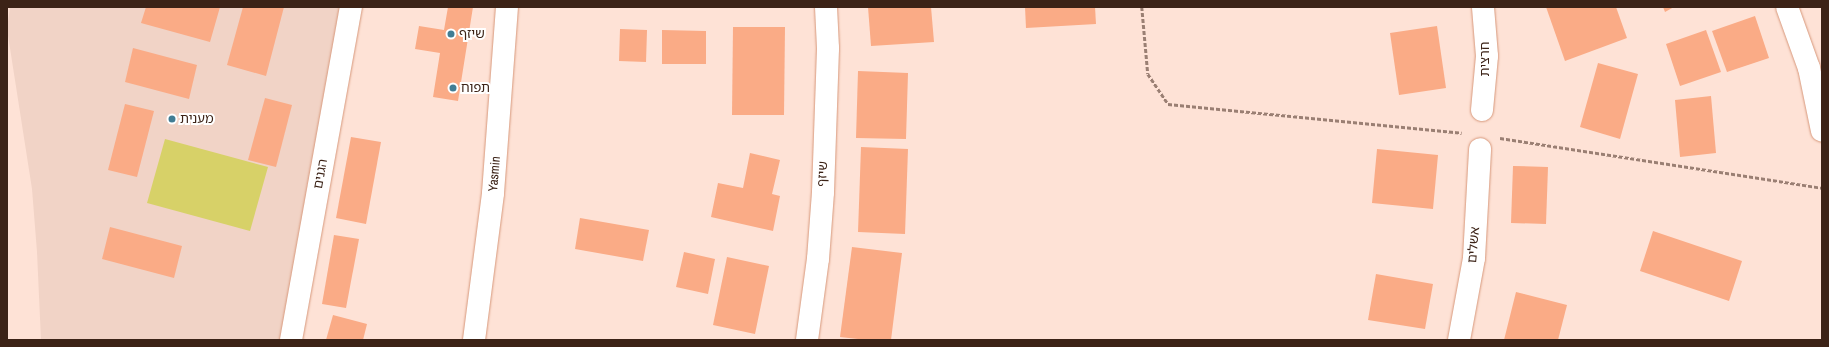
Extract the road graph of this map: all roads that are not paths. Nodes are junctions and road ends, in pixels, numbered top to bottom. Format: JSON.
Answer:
{"nodes":[{"id":1,"x":351,"y":7,"type":"edge"},
{"id":2,"x":507,"y":7,"type":"edge"},
{"id":3,"x":826,"y":7,"type":"edge"},
{"id":4,"x":1482,"y":7,"type":"edge"},
{"id":5,"x":1788,"y":7,"type":"edge"},
{"id":6,"x":1482,"y":110,"type":"dead end"},
{"id":7,"x":1822,"y":131,"type":"edge"},
{"id":8,"x":1488,"y":144,"type":"road end"},
{"id":9,"x":290,"y":340,"type":"edge"},
{"id":10,"x":474,"y":340,"type":"edge"},
{"id":11,"x":807,"y":340,"type":"edge"},
{"id":12,"x":1459,"y":340,"type":"edge"}],
"edges":[{"from":1,"to":9,"type":"street","name":"הגנים"},
{"from":2,"to":10,"type":"street","name":"Yasmin"},
{"from":3,"to":11,"type":"street","name":"שיזף"},
{"from":4,"to":6,"type":"street","name":"חרצית"},
{"from":5,"to":7,"type":"street"},
{"from":8,"to":12,"type":"street","name":"אשלים"}]}
